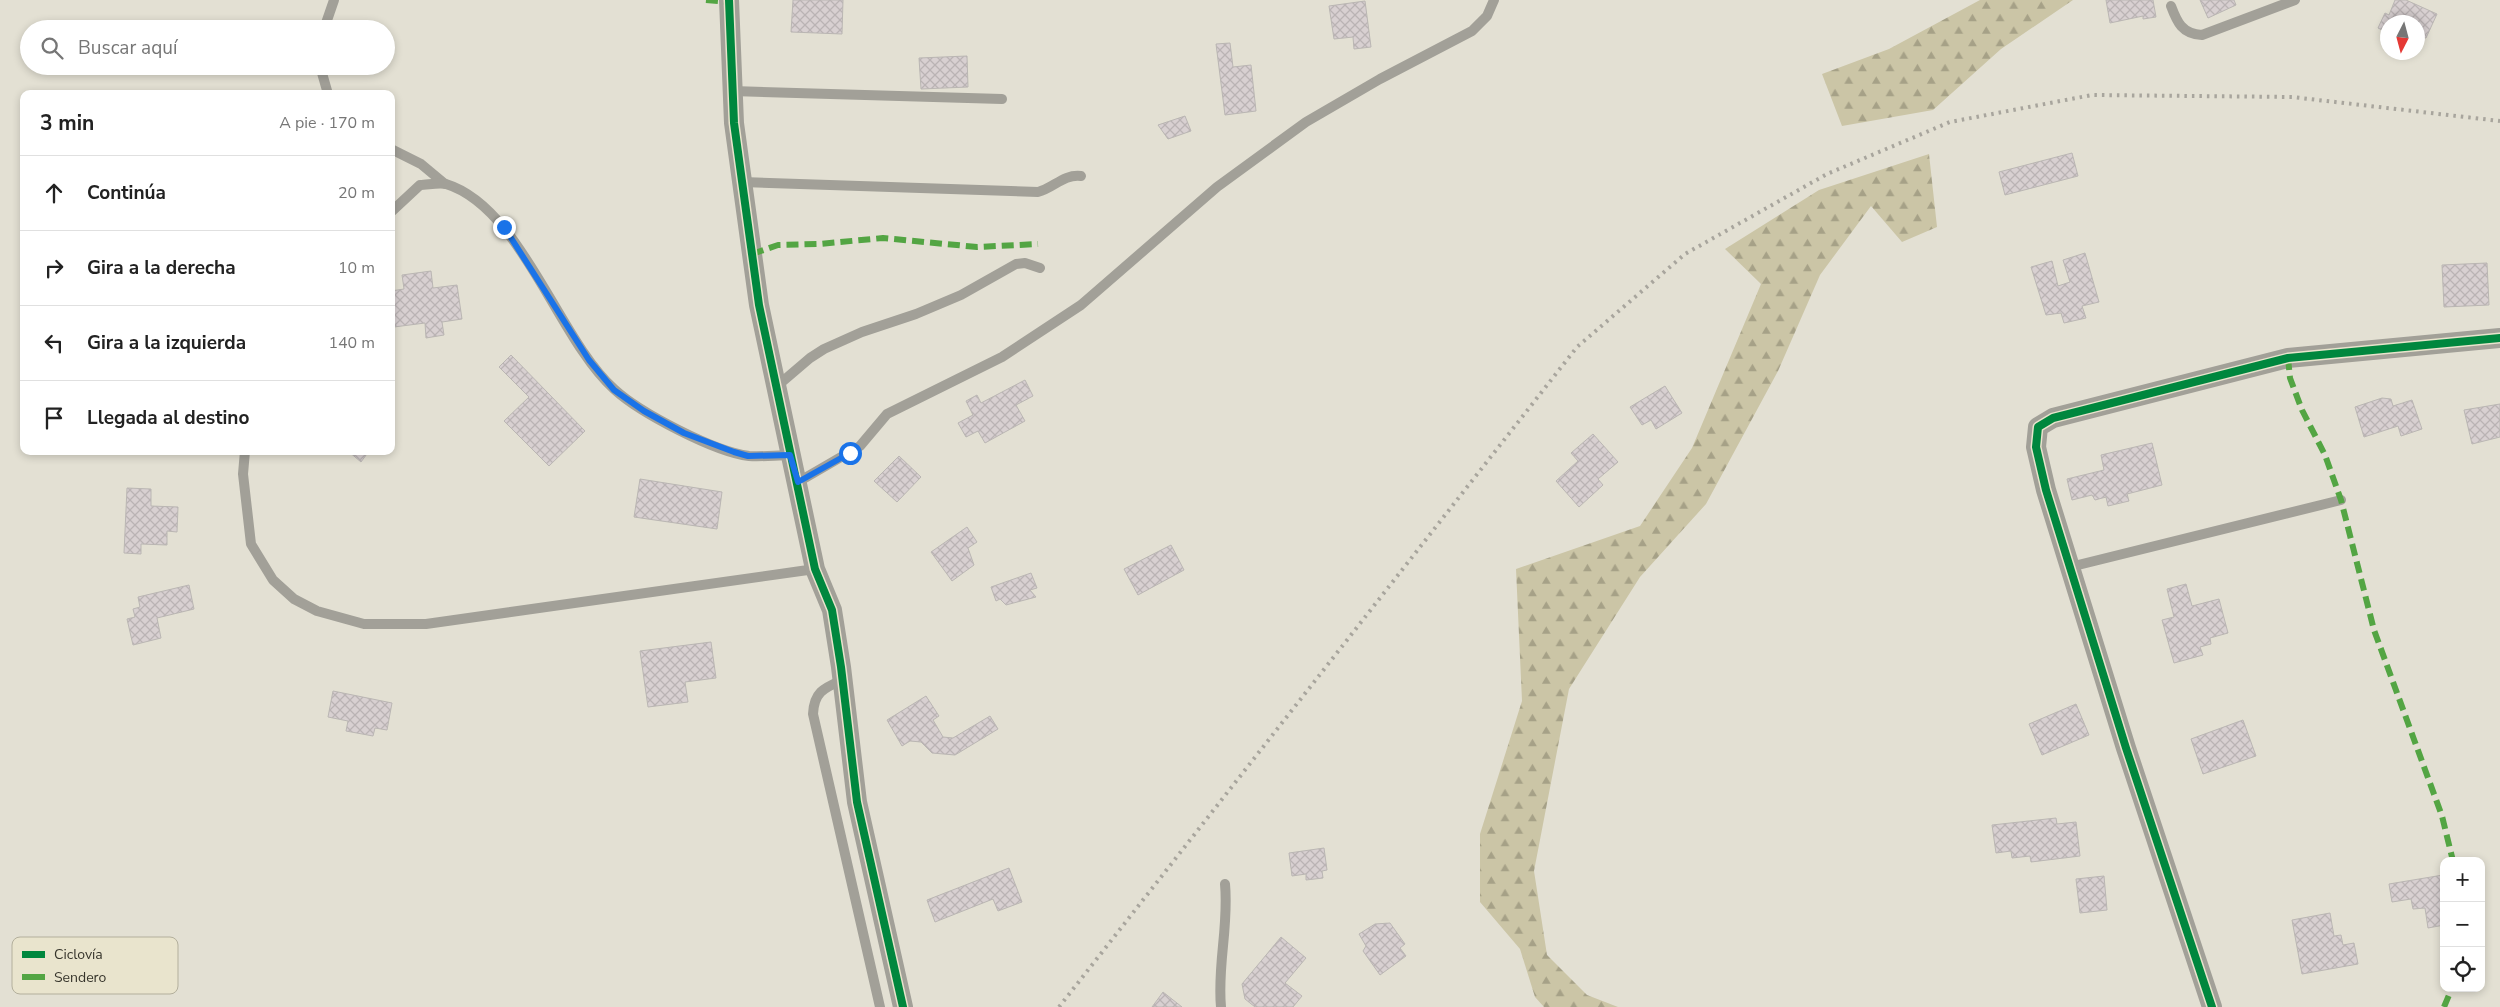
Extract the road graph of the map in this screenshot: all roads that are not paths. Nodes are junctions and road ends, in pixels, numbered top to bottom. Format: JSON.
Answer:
{"nodes":[{"id":1,"x":334,"y":0,"type":"edge"},
{"id":2,"x":729,"y":0,"type":"edge"},
{"id":3,"x":1494,"y":0,"type":"edge"},
{"id":4,"x":2295,"y":0,"type":"edge"},
{"id":5,"x":2171,"y":6,"type":"dead end"},
{"id":6,"x":327,"y":20,"type":"edge"},
{"id":7,"x":323,"y":75,"type":"edge"},
{"id":8,"x":327,"y":90,"type":"edge"},
{"id":9,"x":732,"y":91,"type":"junction"},
{"id":10,"x":1002,"y":100,"type":"dead end"},
{"id":11,"x":395,"y":151,"type":"edge"},
{"id":12,"x":1081,"y":176,"type":"dead end"},
{"id":13,"x":742,"y":182,"type":"junction"},
{"id":14,"x":445,"y":184,"type":"junction"},
{"id":15,"x":395,"y":208,"type":"edge"},
{"id":16,"x":1040,"y":268,"type":"dead end"},
{"id":17,"x":2500,"y":338,"type":"edge"},
{"id":18,"x":776,"y":388,"type":"junction"},
{"id":19,"x":244,"y":455,"type":"edge"},
{"id":20,"x":790,"y":455,"type":"junction"},
{"id":21,"x":798,"y":482,"type":"junction"},
{"id":22,"x":2341,"y":500,"type":"dead end"},
{"id":23,"x":2070,"y":567,"type":"junction"},
{"id":24,"x":815,"y":569,"type":"junction"},
{"id":25,"x":842,"y":680,"type":"junction"},
{"id":26,"x":1225,"y":884,"type":"dead end"},
{"id":27,"x":880,"y":1007,"type":"edge"},
{"id":28,"x":904,"y":1007,"type":"edge"},
{"id":29,"x":1221,"y":1007,"type":"edge"},
{"id":30,"x":2212,"y":1007,"type":"edge"}],
"edges":[{"from":1,"to":6,"type":"lane"},
{"from":2,"to":9,"type":"street"},
{"from":3,"to":21,"type":"lane"},
{"from":4,"to":5,"type":"lane"},
{"from":7,"to":8,"type":"lane"},
{"from":9,"to":10,"type":"lane"},
{"from":9,"to":13,"type":"street"},
{"from":11,"to":14,"type":"lane"},
{"from":12,"to":13,"type":"lane"},
{"from":13,"to":18,"type":"street"},
{"from":14,"to":15,"type":"lane"},
{"from":14,"to":20,"type":"lane"},
{"from":16,"to":18,"type":"lane"},
{"from":17,"to":23,"type":"street"},
{"from":18,"to":20,"type":"street"},
{"from":19,"to":24,"type":"lane"},
{"from":20,"to":21,"type":"street"},
{"from":21,"to":24,"type":"street"},
{"from":22,"to":23,"type":"lane"},
{"from":23,"to":30,"type":"street"},
{"from":24,"to":25,"type":"street"},
{"from":25,"to":27,"type":"lane"},
{"from":25,"to":28,"type":"street"},
{"from":26,"to":29,"type":"lane"}]}
